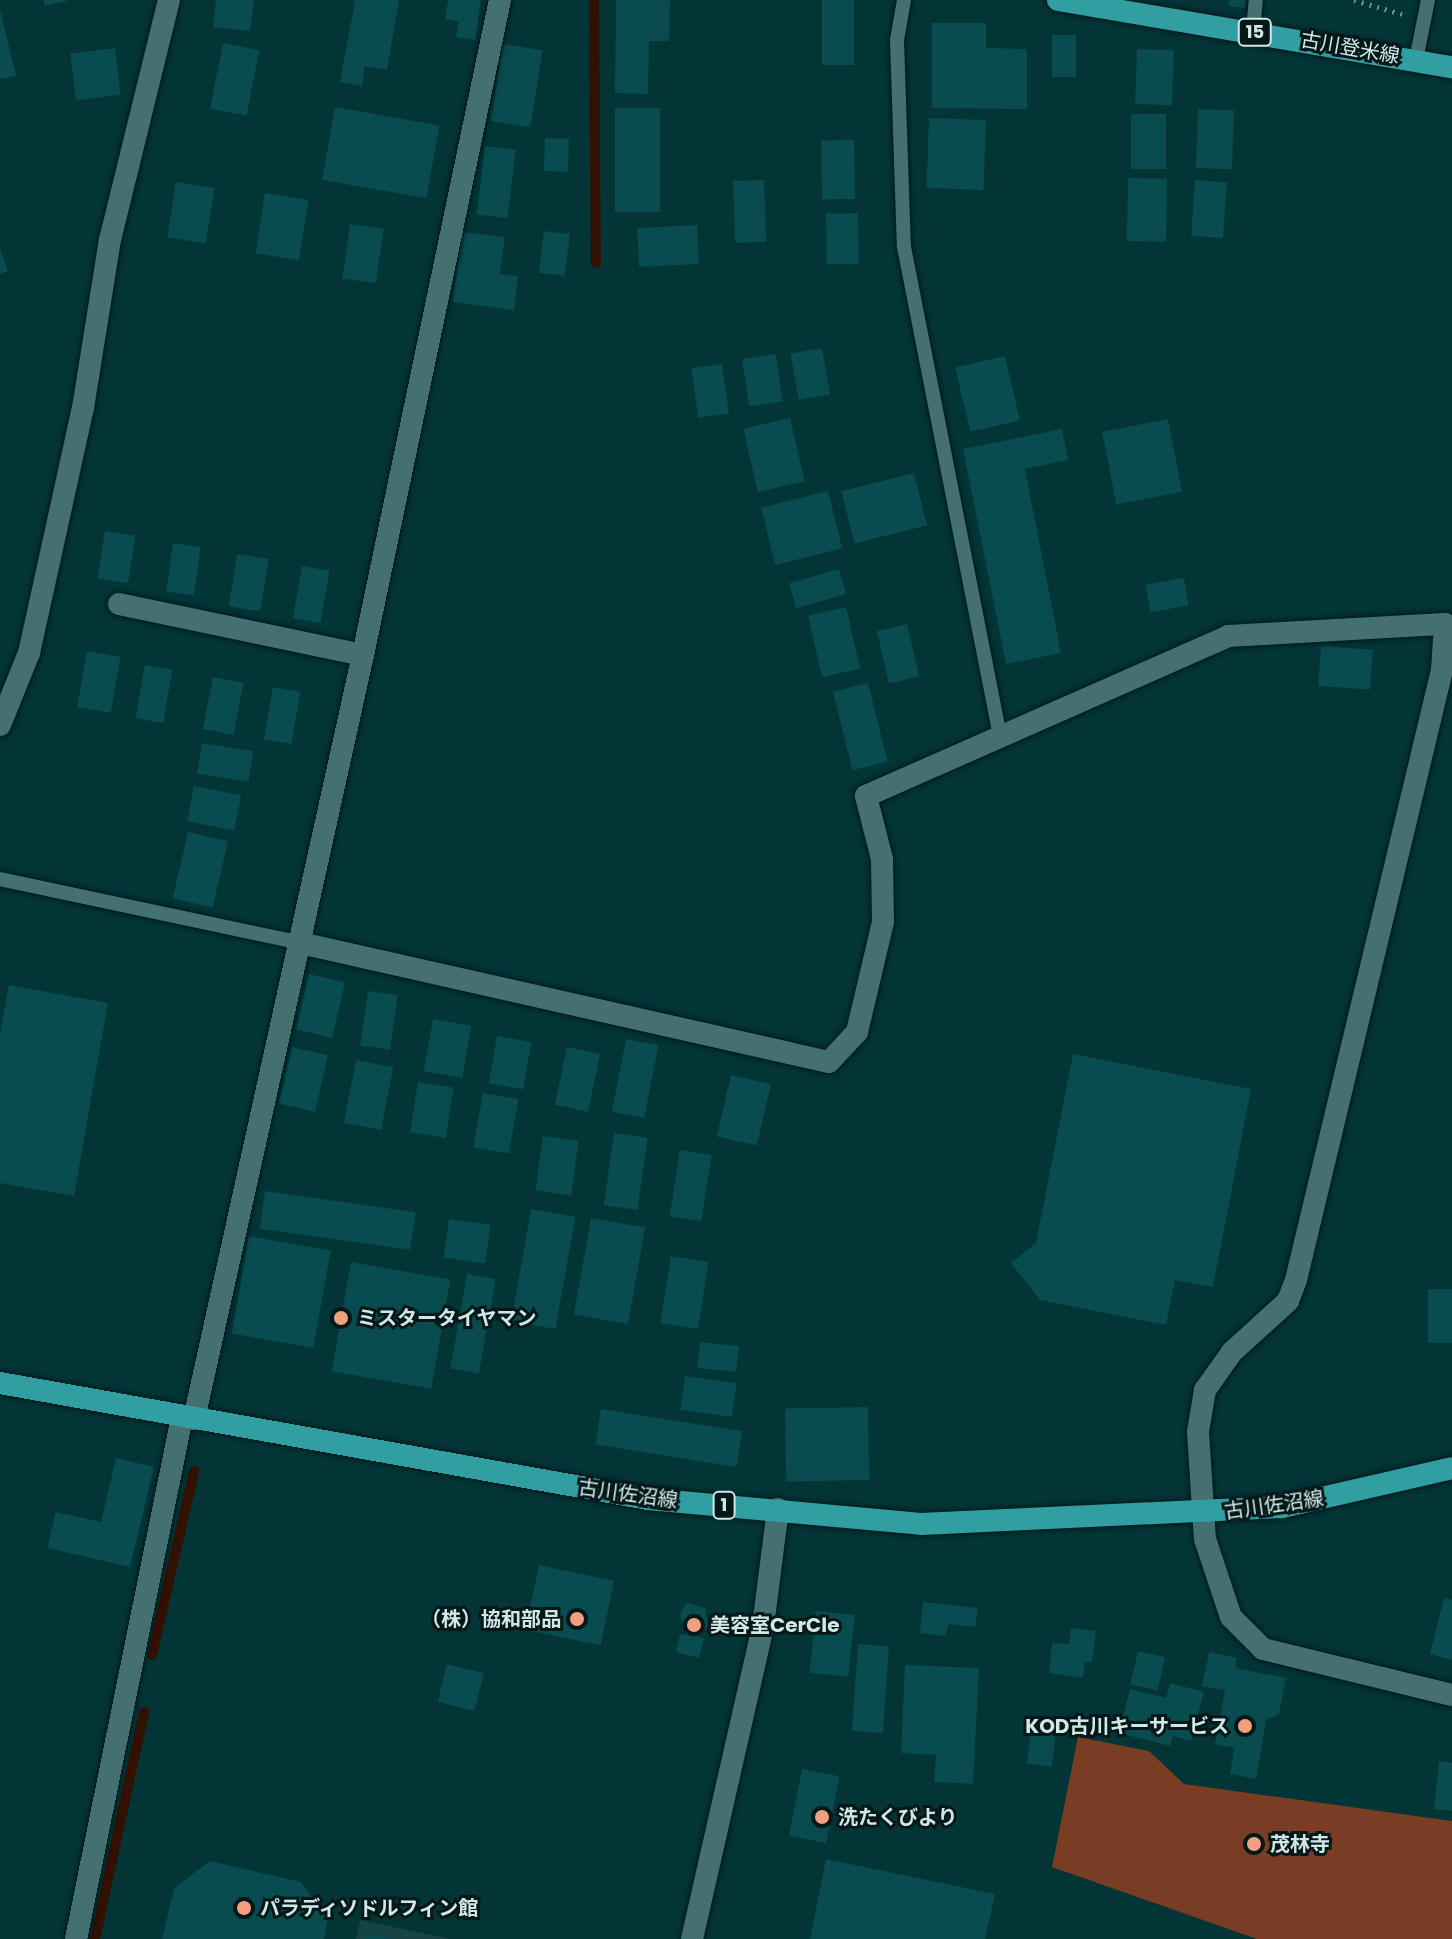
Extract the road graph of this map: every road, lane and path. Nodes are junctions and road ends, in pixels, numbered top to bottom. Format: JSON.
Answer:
{"nodes":[{"id":1,"x":169,"y":0,"type":"edge"},
{"id":2,"x":500,"y":0,"type":"edge"},
{"id":3,"x":904,"y":0,"type":"edge"},
{"id":4,"x":1058,"y":0,"type":"edge"},
{"id":5,"x":1256,"y":0,"type":"edge"},
{"id":6,"x":1428,"y":0,"type":"edge"},
{"id":7,"x":1253,"y":32,"type":"junction"},
{"id":8,"x":1416,"y":60,"type":"junction"},
{"id":9,"x":1452,"y":67,"type":"edge"},
{"id":10,"x":119,"y":604,"type":"dead end"},
{"id":11,"x":363,"y":655,"type":"junction"},
{"id":12,"x":0,"y":725,"type":"edge"},
{"id":13,"x":999,"y":732,"type":"junction"},
{"id":14,"x":0,"y":879,"type":"edge"},
{"id":15,"x":296,"y":942,"type":"junction"},
{"id":16,"x":0,"y":1383,"type":"edge"},
{"id":17,"x":188,"y":1418,"type":"junction"},
{"id":18,"x":1452,"y":1468,"type":"edge"},
{"id":19,"x":778,"y":1509,"type":"junction"},
{"id":20,"x":1204,"y":1514,"type":"junction"},
{"id":21,"x":1452,"y":1695,"type":"edge"},
{"id":22,"x":76,"y":1939,"type":"edge"},
{"id":23,"x":692,"y":1939,"type":"edge"}],
"edges":[{"from":1,"to":12,"type":"street"},
{"from":2,"to":11,"type":"street"},
{"from":3,"to":13,"type":"lane"},
{"from":4,"to":7,"type":"main road","name":"古川登米線","number":"15"},
{"from":5,"to":7,"type":"lane"},
{"from":6,"to":8,"type":"lane"},
{"from":7,"to":8,"type":"main road","name":"古川登米線","number":"15"},
{"from":8,"to":9,"type":"main road","name":"古川登米線","number":"15"},
{"from":10,"to":11,"type":"street"},
{"from":11,"to":15,"type":"street"},
{"from":13,"to":15,"type":"street"},
{"from":13,"to":20,"type":"street"},
{"from":14,"to":15,"type":"lane"},
{"from":15,"to":17,"type":"street"},
{"from":16,"to":17,"type":"main road","name":"古川佐沼線","number":"1"},
{"from":17,"to":19,"type":"main road","name":"古川佐沼線","number":"1"},
{"from":17,"to":22,"type":"street"},
{"from":18,"to":20,"type":"main road","name":"古川佐沼線","number":"1"},
{"from":19,"to":20,"type":"main road","name":"古川佐沼線","number":"1"},
{"from":19,"to":23,"type":"street"},
{"from":20,"to":21,"type":"street"}]}
